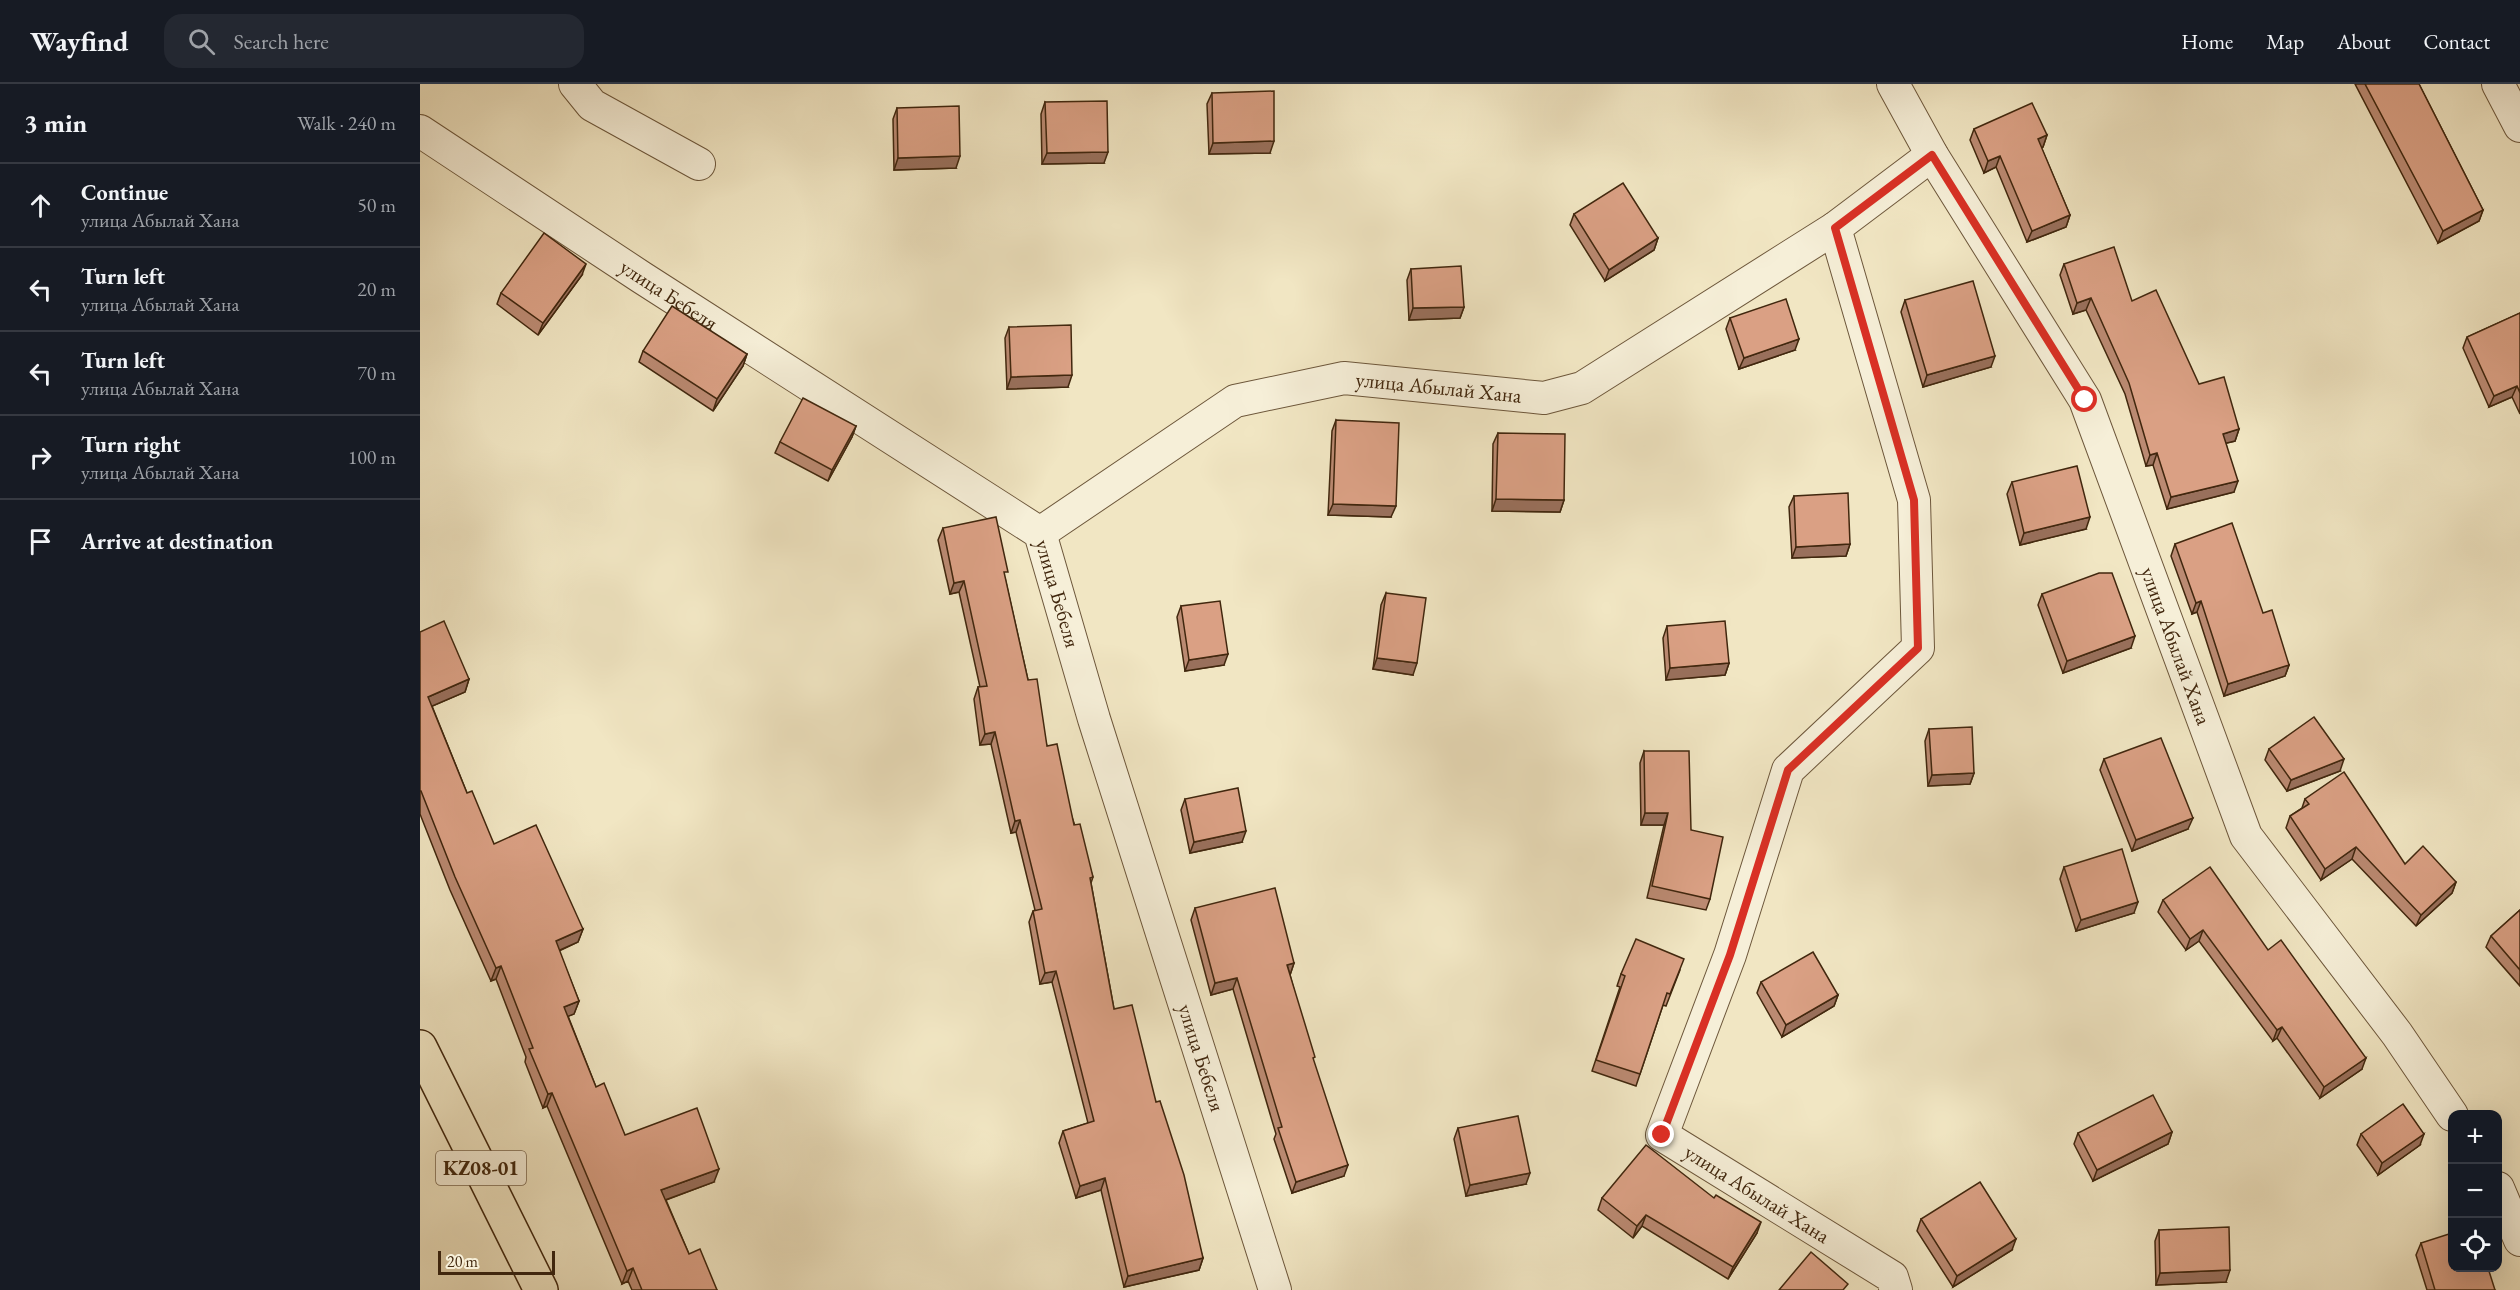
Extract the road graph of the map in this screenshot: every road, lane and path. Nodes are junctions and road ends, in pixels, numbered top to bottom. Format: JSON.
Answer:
{"nodes":[{"id":1,"x":575,"y":84,"type":"edge"},
{"id":2,"x":1893,"y":84,"type":"edge"},
{"id":3,"x":2498,"y":84,"type":"edge"},
{"id":4,"x":2520,"y":126,"type":"edge"},
{"id":5,"x":420,"y":131,"type":"edge"},
{"id":6,"x":1932,"y":155,"type":"junction"},
{"id":7,"x":699,"y":164,"type":"dead end"},
{"id":8,"x":1835,"y":228,"type":"junction"},
{"id":9,"x":1040,"y":533,"type":"junction"},
{"id":10,"x":420,"y":1047,"type":"edge"},
{"id":11,"x":2449,"y":1110,"type":"edge"},
{"id":12,"x":2502,"y":1197,"type":"edge"},
{"id":13,"x":2520,"y":1240,"type":"edge"},
{"id":14,"x":541,"y":1290,"type":"edge"},
{"id":15,"x":1275,"y":1290,"type":"edge"},
{"id":16,"x":1896,"y":1290,"type":"edge"}],
"edges":[{"from":1,"to":7,"type":"street"},
{"from":2,"to":6,"type":"street","name":"улица Абылай Хана"},
{"from":3,"to":4,"type":"street"},
{"from":5,"to":9,"type":"street","name":"улица Бебеля"},
{"from":6,"to":8,"type":"street","name":"улица Абылай Хана"},
{"from":6,"to":11,"type":"street","name":"улица Абылай Хана"},
{"from":8,"to":9,"type":"street","name":"улица Абылай Хана"},
{"from":8,"to":16,"type":"street","name":"улица Абылай Хана"},
{"from":9,"to":15,"type":"street","name":"улица Бебеля"},
{"from":10,"to":14,"type":"main road","number":"KZ08-01"},
{"from":12,"to":13,"type":"street"}]}
